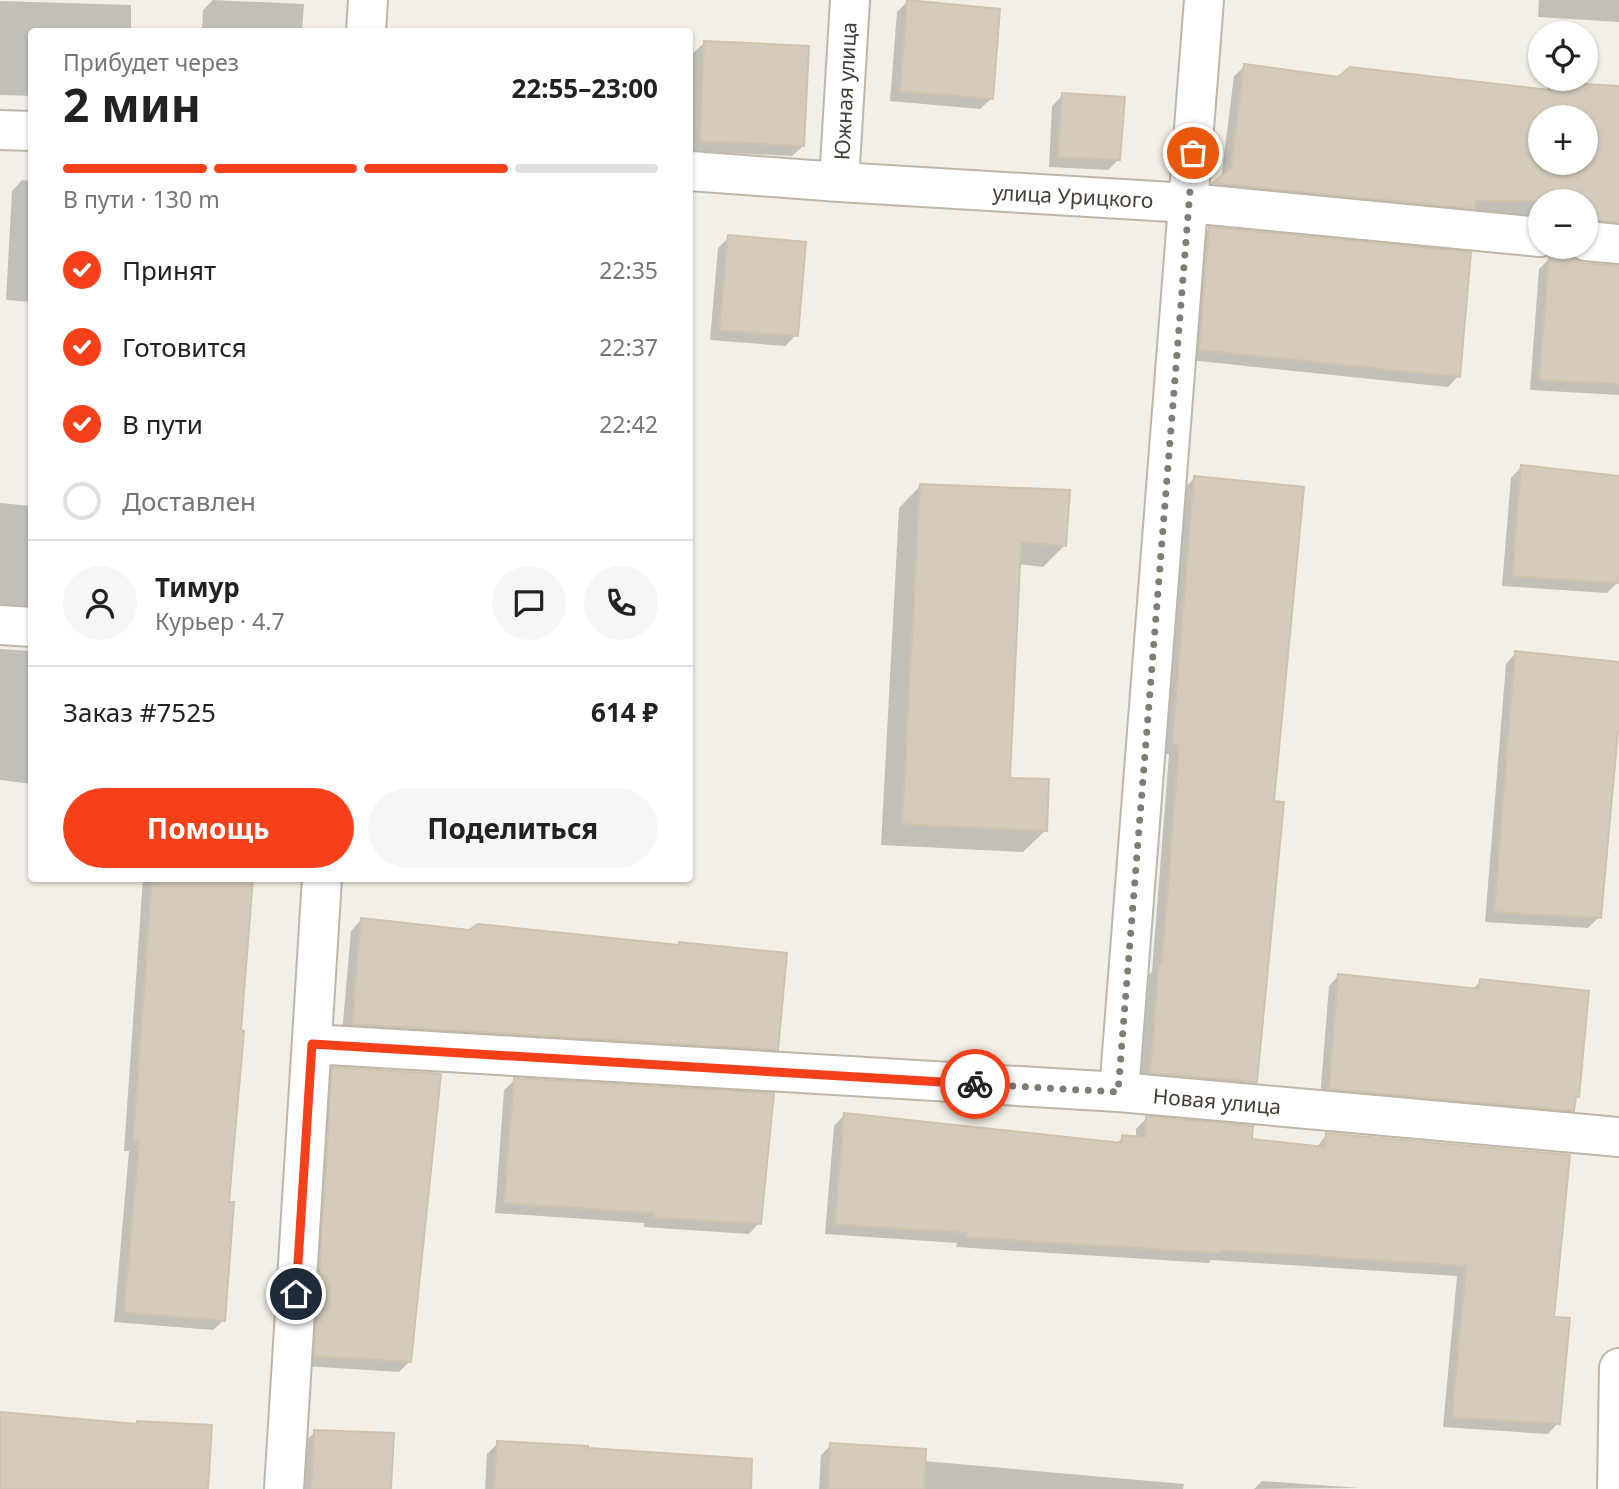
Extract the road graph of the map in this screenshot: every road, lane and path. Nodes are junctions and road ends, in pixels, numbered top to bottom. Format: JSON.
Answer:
{"nodes":[{"id":1,"x":368,"y":0,"type":"edge"},
{"id":2,"x":850,"y":0,"type":"edge"},
{"id":3,"x":1203,"y":0,"type":"edge"},
{"id":4,"x":366,"y":28,"type":"edge"},
{"id":5,"x":0,"y":130,"type":"edge"},
{"id":6,"x":28,"y":131,"type":"edge"},
{"id":7,"x":693,"y":171,"type":"edge"},
{"id":8,"x":839,"y":182,"type":"junction"},
{"id":9,"x":1189,"y":203,"type":"junction"},
{"id":10,"x":1528,"y":236,"type":"edge"},
{"id":11,"x":1598,"y":242,"type":"edge"},
{"id":12,"x":1619,"y":244,"type":"edge"},
{"id":13,"x":0,"y":625,"type":"edge"},
{"id":14,"x":28,"y":627,"type":"edge"},
{"id":15,"x":322,"y":882,"type":"edge"},
{"id":16,"x":312,"y":1044,"type":"junction"},
{"id":17,"x":1118,"y":1092,"type":"junction"},
{"id":18,"x":1619,"y":1137,"type":"edge"},
{"id":19,"x":1619,"y":1368,"type":"edge"},
{"id":20,"x":284,"y":1489,"type":"edge"},
{"id":21,"x":1617,"y":1489,"type":"edge"}],
"edges":[{"from":1,"to":4,"type":"street"},
{"from":2,"to":8,"type":"street","name":"Южная улица"},
{"from":3,"to":9,"type":"street"},
{"from":5,"to":6,"type":"street"},
{"from":7,"to":8,"type":"street","name":"улица Урицкого"},
{"from":8,"to":9,"type":"street","name":"улица Урицкого"},
{"from":9,"to":10,"type":"street","name":"улица Урицкого"},
{"from":9,"to":17,"type":"street"},
{"from":11,"to":12,"type":"street"},
{"from":13,"to":14,"type":"street"},
{"from":15,"to":16,"type":"street"},
{"from":16,"to":17,"type":"street","name":"Новая улица"},
{"from":16,"to":20,"type":"street"},
{"from":17,"to":18,"type":"street","name":"Новая улица"},
{"from":19,"to":21,"type":"street"}]}
